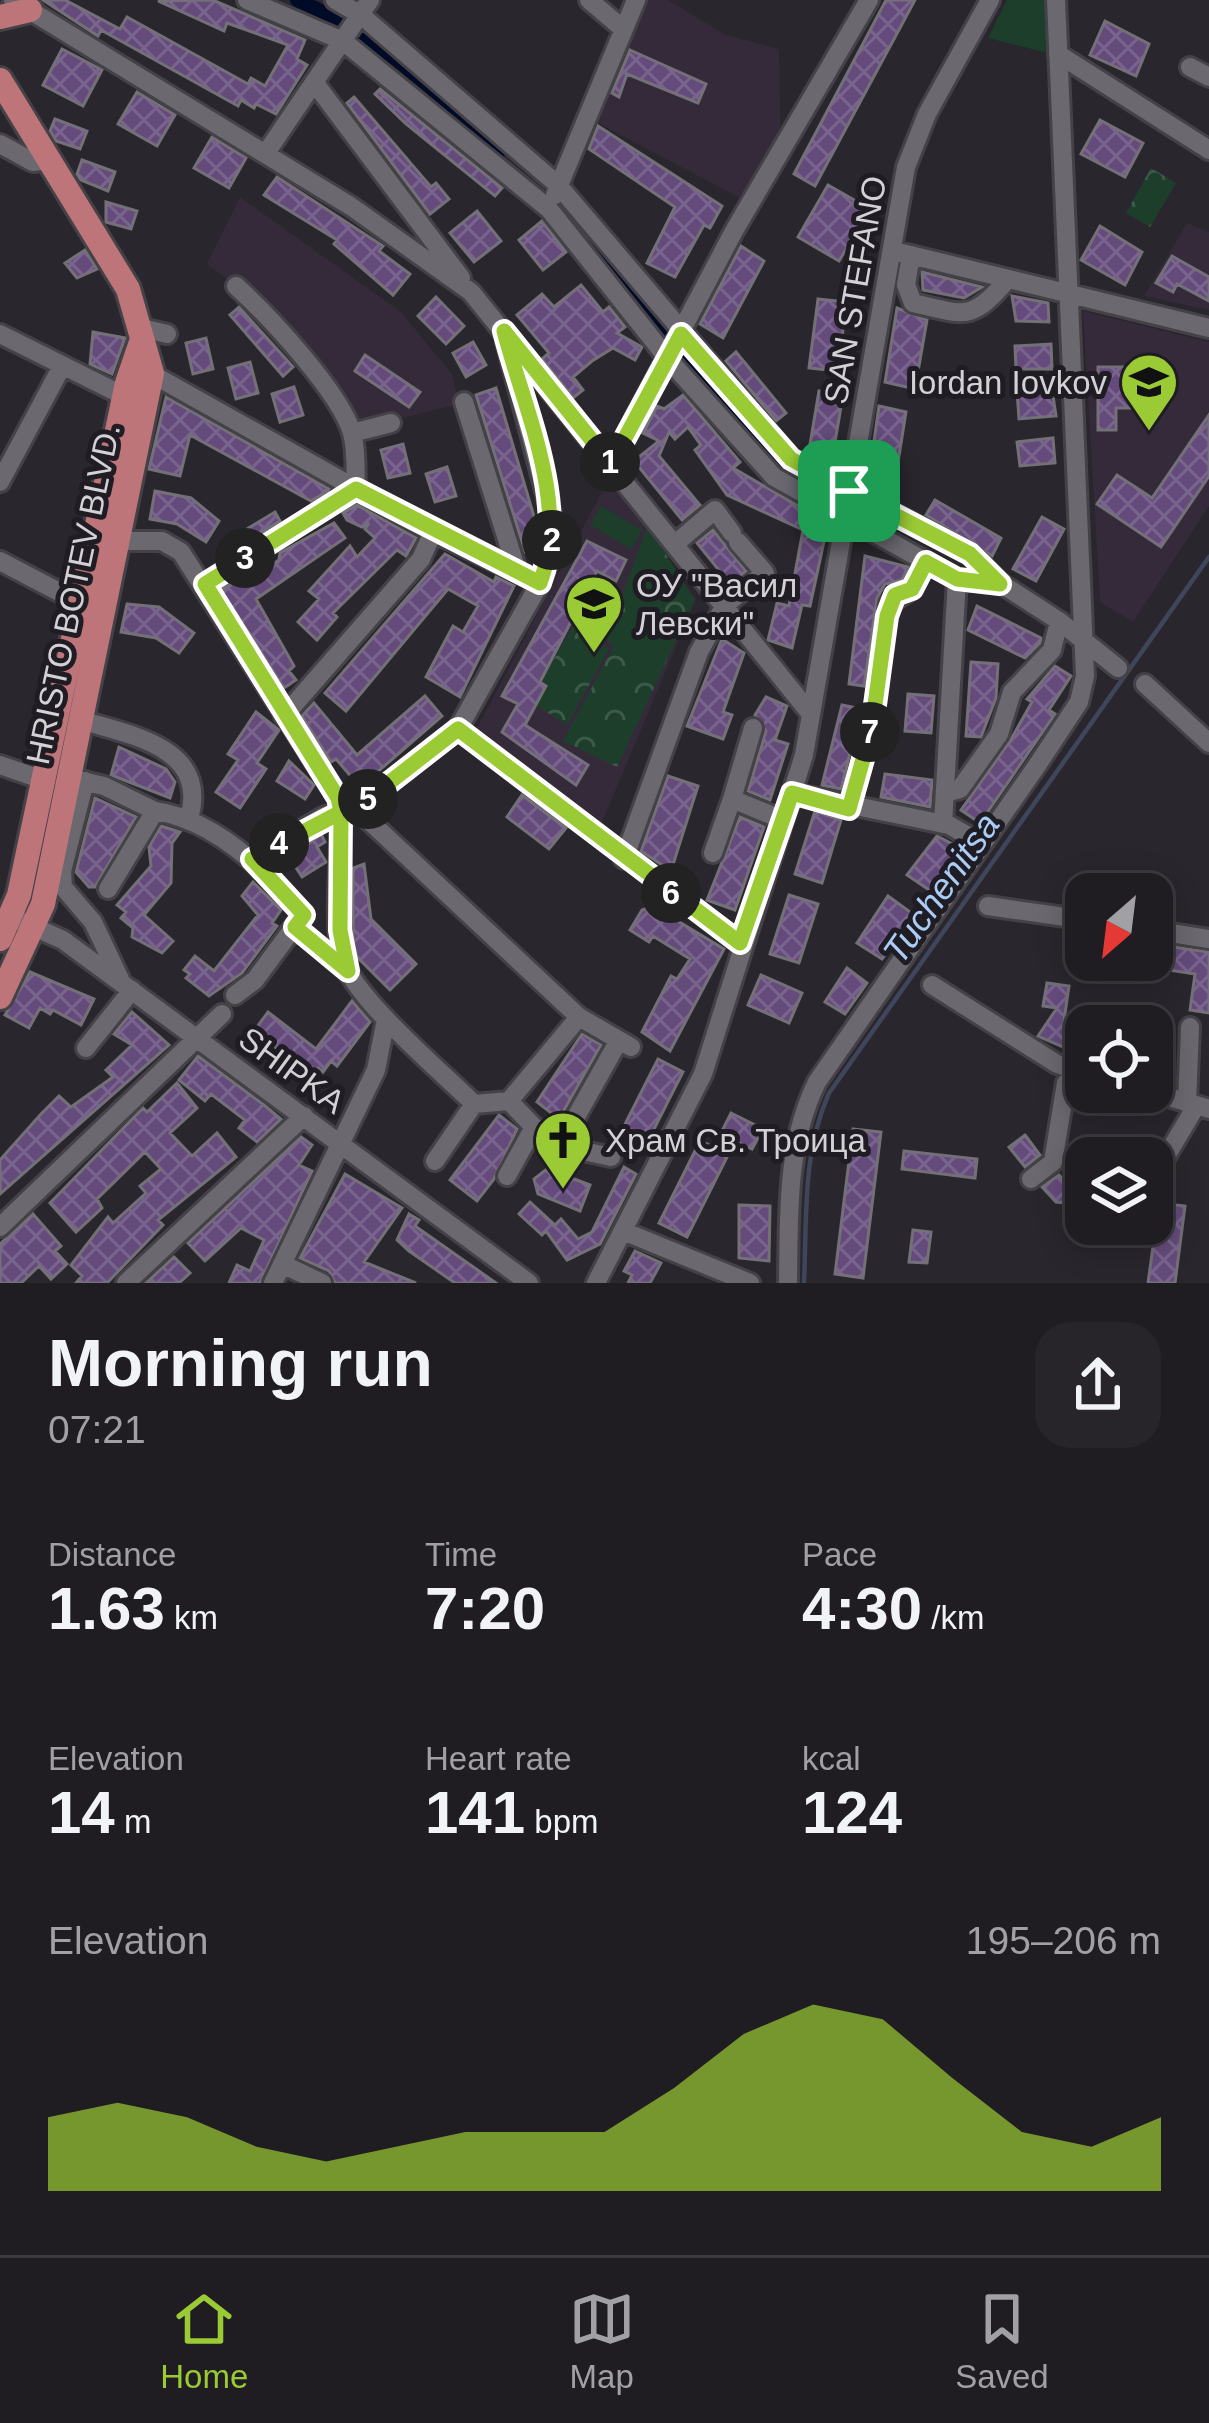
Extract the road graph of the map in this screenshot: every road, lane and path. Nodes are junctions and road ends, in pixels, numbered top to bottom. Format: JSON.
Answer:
{"nodes":[{"id":1,"x":247,"y":0,"type":"edge"},
{"id":2,"x":335,"y":0,"type":"edge"},
{"id":3,"x":590,"y":0,"type":"edge"},
{"id":4,"x":636,"y":0,"type":"edge"},
{"id":5,"x":868,"y":0,"type":"edge"},
{"id":6,"x":989,"y":0,"type":"edge"},
{"id":7,"x":1056,"y":0,"type":"edge"},
{"id":8,"x":26,"y":3,"type":"edge"},
{"id":9,"x":0,"y":17,"type":"edge"},
{"id":10,"x":355,"y":19,"type":"edge"},
{"id":11,"x":622,"y":28,"type":"junction"},
{"id":12,"x":1058,"y":54,"type":"junction"},
{"id":13,"x":1190,"y":68,"type":"dead end"},
{"id":14,"x":1209,"y":77,"type":"edge"},
{"id":15,"x":0,"y":80,"type":"edge"},
{"id":16,"x":314,"y":82,"type":"junction"},
{"id":17,"x":0,"y":144,"type":"edge"},
{"id":18,"x":1209,"y":150,"type":"edge"},
{"id":19,"x":266,"y":153,"type":"junction"},
{"id":20,"x":49,"y":160,"type":"junction"},
{"id":21,"x":554,"y":197,"type":"junction"},
{"id":22,"x":903,"y":253,"type":"junction"},
{"id":23,"x":1006,"y":280,"type":"junction"},
{"id":24,"x":236,"y":286,"type":"dead end"},
{"id":25,"x":471,"y":292,"type":"junction"},
{"id":26,"x":1068,"y":294,"type":"junction"},
{"id":27,"x":1209,"y":328,"type":"edge"},
{"id":28,"x":504,"y":331,"type":"junction"},
{"id":29,"x":0,"y":334,"type":"edge"},
{"id":30,"x":675,"y":345,"type":"junction"},
{"id":31,"x":62,"y":368,"type":"junction"},
{"id":32,"x":142,"y":368,"type":"junction"},
{"id":33,"x":124,"y":396,"type":"junction"},
{"id":34,"x":464,"y":402,"type":"dead end"},
{"id":35,"x":391,"y":423,"type":"dead end"},
{"id":36,"x":352,"y":433,"type":"junction"},
{"id":37,"x":611,"y":464,"type":"junction"},
{"id":38,"x":0,"y":482,"type":"edge"},
{"id":39,"x":356,"y":489,"type":"junction"},
{"id":40,"x":849,"y":491,"type":"junction"},
{"id":41,"x":115,"y":498,"type":"junction"},
{"id":42,"x":843,"y":518,"type":"junction"},
{"id":43,"x":433,"y":532,"type":"junction"},
{"id":44,"x":118,"y":542,"type":"junction"},
{"id":45,"x":675,"y":544,"type":"junction"},
{"id":46,"x":0,"y":561,"type":"edge"},
{"id":47,"x":926,"y":562,"type":"junction"},
{"id":48,"x":517,"y":571,"type":"junction"},
{"id":49,"x":957,"y":579,"type":"junction"},
{"id":50,"x":540,"y":583,"type":"junction"},
{"id":51,"x":205,"y":584,"type":"junction"},
{"id":52,"x":1000,"y":584,"type":"junction"},
{"id":53,"x":82,"y":604,"type":"junction"},
{"id":54,"x":725,"y":605,"type":"junction"},
{"id":55,"x":1060,"y":620,"type":"junction"},
{"id":56,"x":1086,"y":640,"type":"junction"},
{"id":57,"x":1118,"y":668,"type":"dead end"},
{"id":58,"x":1145,"y":684,"type":"dead end"},
{"id":59,"x":810,"y":713,"type":"junction"},
{"id":60,"x":284,"y":716,"type":"junction"},
{"id":61,"x":81,"y":720,"type":"junction"},
{"id":62,"x":753,"y":728,"type":"dead end"},
{"id":63,"x":458,"y":729,"type":"junction"},
{"id":64,"x":1209,"y":743,"type":"edge"},
{"id":65,"x":0,"y":765,"type":"edge"},
{"id":66,"x":66,"y":780,"type":"junction"},
{"id":67,"x":792,"y":793,"type":"junction"},
{"id":68,"x":945,"y":793,"type":"junction"},
{"id":69,"x":732,"y":799,"type":"junction"},
{"id":70,"x":849,"y":809,"type":"junction"},
{"id":71,"x":154,"y":811,"type":"junction"},
{"id":72,"x":341,"y":812,"type":"junction"},
{"id":73,"x":190,"y":815,"type":"junction"},
{"id":74,"x":783,"y":820,"type":"junction"},
{"id":75,"x":943,"y":824,"type":"junction"},
{"id":76,"x":982,"y":844,"type":"junction"},
{"id":77,"x":713,"y":853,"type":"dead end"},
{"id":78,"x":252,"y":859,"type":"junction"},
{"id":79,"x":624,"y":859,"type":"junction"},
{"id":80,"x":108,"y":890,"type":"dead end"},
{"id":81,"x":988,"y":906,"type":"dead end"},
{"id":82,"x":1065,"y":917,"type":"edge"},
{"id":83,"x":16,"y":927,"type":"edge"},
{"id":84,"x":295,"y":927,"type":"junction"},
{"id":85,"x":1173,"y":933,"type":"edge"},
{"id":86,"x":1209,"y":939,"type":"edge"},
{"id":87,"x":740,"y":943,"type":"junction"},
{"id":88,"x":348,"y":971,"type":"junction"},
{"id":89,"x":932,"y":985,"type":"dead end"},
{"id":90,"x":127,"y":987,"type":"junction"},
{"id":91,"x":235,"y":995,"type":"dead end"},
{"id":92,"x":0,"y":997,"type":"edge"},
{"id":93,"x":222,"y":1014,"type":"dead end"},
{"id":94,"x":578,"y":1017,"type":"junction"},
{"id":95,"x":386,"y":1019,"type":"junction"},
{"id":96,"x":1190,"y":1027,"type":"dead end"},
{"id":97,"x":199,"y":1039,"type":"junction"},
{"id":98,"x":86,"y":1048,"type":"dead end"},
{"id":99,"x":1065,"y":1067,"type":"edge"},
{"id":100,"x":1065,"y":1089,"type":"edge"},
{"id":101,"x":509,"y":1101,"type":"junction"},
{"id":102,"x":475,"y":1104,"type":"junction"},
{"id":103,"x":1198,"y":1106,"type":"edge"},
{"id":104,"x":304,"y":1116,"type":"junction"},
{"id":105,"x":534,"y":1126,"type":"junction"},
{"id":106,"x":568,"y":1131,"type":"dead end"},
{"id":107,"x":343,"y":1144,"type":"junction"},
{"id":108,"x":1173,"y":1146,"type":"edge"},
{"id":109,"x":611,"y":1157,"type":"dead end"},
{"id":110,"x":435,"y":1161,"type":"dead end"},
{"id":111,"x":507,"y":1176,"type":"dead end"},
{"id":112,"x":1030,"y":1179,"type":"dead end"},
{"id":113,"x":0,"y":1227,"type":"edge"},
{"id":114,"x":623,"y":1231,"type":"junction"},
{"id":115,"x":282,"y":1264,"type":"junction"},
{"id":116,"x":728,"y":1280,"type":"edge"},
{"id":117,"x":126,"y":1283,"type":"edge"},
{"id":118,"x":273,"y":1283,"type":"edge"},
{"id":119,"x":322,"y":1283,"type":"edge"},
{"id":120,"x":529,"y":1283,"type":"edge"},
{"id":121,"x":596,"y":1283,"type":"edge"},
{"id":122,"x":750,"y":1283,"type":"edge"},
{"id":123,"x":788,"y":1283,"type":"edge"}],
"edges":[{"from":1,"to":10,"type":"street"},
{"from":2,"to":10,"type":"street"},
{"from":3,"to":11,"type":"street"},
{"from":4,"to":11,"type":"street"},
{"from":5,"to":30,"type":"street"},
{"from":6,"to":22,"type":"street","name":"SAN STEFANO"},
{"from":7,"to":12,"type":"street"},
{"from":8,"to":9,"type":"main road"},
{"from":8,"to":19,"type":"street"},
{"from":10,"to":16,"type":"street"},
{"from":10,"to":21,"type":"street"},
{"from":10,"to":21,"type":"street"},
{"from":11,"to":21,"type":"street"},
{"from":12,"to":18,"type":"street"},
{"from":12,"to":26,"type":"street"},
{"from":13,"to":14,"type":"street"},
{"from":15,"to":20,"type":"main road","name":"HRISTO BOTEV BLVD."},
{"from":16,"to":19,"type":"street"},
{"from":16,"to":25,"type":"street"},
{"from":17,"to":20,"type":"street"},
{"from":19,"to":25,"type":"street"},
{"from":20,"to":32,"type":"main road","name":"HRISTO BOTEV BLVD."},
{"from":21,"to":30,"type":"street"},
{"from":21,"to":30,"type":"street"},
{"from":22,"to":23,"type":"street"},
{"from":22,"to":23,"type":"street"},
{"from":22,"to":40,"type":"street","name":"SAN STEFANO"},
{"from":23,"to":26,"type":"street"},
{"from":24,"to":36,"type":"street"},
{"from":25,"to":28,"type":"street"},
{"from":26,"to":27,"type":"street"},
{"from":26,"to":56,"type":"street"},
{"from":28,"to":37,"type":"street"},
{"from":28,"to":50,"type":"street"},
{"from":29,"to":31,"type":"street"},
{"from":30,"to":37,"type":"street"},
{"from":30,"to":40,"type":"street"},
{"from":30,"to":42,"type":"street"},
{"from":31,"to":33,"type":"street"},
{"from":31,"to":38,"type":"street"},
{"from":32,"to":33,"type":"main road","name":"HRISTO BOTEV BLVD."},
{"from":32,"to":39,"type":"street"},
{"from":32,"to":41,"type":"main road","name":"HRISTO BOTEV BLVD."},
{"from":33,"to":41,"type":"main road","name":"HRISTO BOTEV BLVD."},
{"from":34,"to":48,"type":"street"},
{"from":35,"to":36,"type":"street"},
{"from":36,"to":39,"type":"street"},
{"from":37,"to":45,"type":"street"},
{"from":39,"to":43,"type":"street"},
{"from":39,"to":51,"type":"street"},
{"from":40,"to":42,"type":"street","name":"SAN STEFANO"},
{"from":40,"to":52,"type":"street"},
{"from":41,"to":44,"type":"main road","name":"HRISTO BOTEV BLVD."},
{"from":41,"to":53,"type":"main road","name":"HRISTO BOTEV BLVD."},
{"from":42,"to":47,"type":"street"},
{"from":42,"to":59,"type":"street","name":"SAN STEFANO"},
{"from":43,"to":48,"type":"street"},
{"from":43,"to":60,"type":"street"},
{"from":44,"to":51,"type":"street"},
{"from":44,"to":61,"type":"main road","name":"HRISTO BOTEV BLVD."},
{"from":45,"to":54,"type":"street"},
{"from":45,"to":54,"type":"street"},
{"from":46,"to":53,"type":"street"},
{"from":47,"to":49,"type":"street"},
{"from":47,"to":70,"type":"street"},
{"from":48,"to":50,"type":"street"},
{"from":49,"to":52,"type":"street"},
{"from":49,"to":68,"type":"street"},
{"from":50,"to":63,"type":"street"},
{"from":51,"to":60,"type":"street"},
{"from":52,"to":55,"type":"street"},
{"from":53,"to":66,"type":"main road","name":"HRISTO BOTEV BLVD."},
{"from":54,"to":59,"type":"street"},
{"from":54,"to":79,"type":"street"},
{"from":55,"to":56,"type":"street"},
{"from":55,"to":68,"type":"street"},
{"from":56,"to":57,"type":"street"},
{"from":56,"to":76,"type":"street"},
{"from":58,"to":64,"type":"street"},
{"from":59,"to":67,"type":"street","name":"SAN STEFANO"},
{"from":60,"to":72,"type":"street"},
{"from":61,"to":66,"type":"main road","name":"HRISTO BOTEV BLVD."},
{"from":61,"to":73,"type":"street"},
{"from":62,"to":69,"type":"street"},
{"from":63,"to":72,"type":"street"},
{"from":63,"to":79,"type":"street"},
{"from":65,"to":66,"type":"street"},
{"from":66,"to":71,"type":"street"},
{"from":66,"to":83,"type":"main road","name":"HRISTO BOTEV BLVD."},
{"from":66,"to":90,"type":"street"},
{"from":67,"to":70,"type":"street"},
{"from":67,"to":74,"type":"street","name":"SAN STEFANO"},
{"from":68,"to":75,"type":"street"},
{"from":69,"to":74,"type":"street"},
{"from":69,"to":77,"type":"street"},
{"from":70,"to":75,"type":"street"},
{"from":71,"to":73,"type":"street"},
{"from":71,"to":80,"type":"street"},
{"from":72,"to":78,"type":"street"},
{"from":72,"to":88,"type":"street"},
{"from":72,"to":94,"type":"street"},
{"from":73,"to":78,"type":"street"},
{"from":74,"to":87,"type":"street","name":"SAN STEFANO"},
{"from":75,"to":76,"type":"street"},
{"from":76,"to":123,"type":"street"},
{"from":78,"to":84,"type":"street"},
{"from":79,"to":87,"type":"street"},
{"from":81,"to":82,"type":"street"},
{"from":83,"to":90,"type":"street","name":"SHIPKA"},
{"from":83,"to":92,"type":"main road","name":"HRISTO BOTEV BLVD."},
{"from":84,"to":88,"type":"street"},
{"from":84,"to":91,"type":"street"},
{"from":85,"to":86,"type":"street"},
{"from":87,"to":114,"type":"street","name":"SAN STEFANO"},
{"from":88,"to":95,"type":"street"},
{"from":89,"to":99,"type":"street"},
{"from":90,"to":97,"type":"street","name":"SHIPKA"},
{"from":90,"to":98,"type":"street"},
{"from":93,"to":97,"type":"street"},
{"from":94,"to":101,"type":"street"},
{"from":94,"to":106,"type":"street"},
{"from":95,"to":102,"type":"street"},
{"from":95,"to":107,"type":"street"},
{"from":96,"to":103,"type":"street"},
{"from":97,"to":104,"type":"street","name":"SHIPKA"},
{"from":97,"to":113,"type":"street"},
{"from":100,"to":112,"type":"street"},
{"from":101,"to":102,"type":"street"},
{"from":101,"to":105,"type":"street"},
{"from":102,"to":110,"type":"street"},
{"from":103,"to":108,"type":"street"},
{"from":104,"to":107,"type":"street","name":"SHIPKA"},
{"from":104,"to":117,"type":"street"},
{"from":105,"to":109,"type":"street"},
{"from":105,"to":111,"type":"street"},
{"from":107,"to":115,"type":"street"},
{"from":107,"to":120,"type":"street","name":"SHIPKA"},
{"from":114,"to":116,"type":"street"},
{"from":114,"to":121,"type":"street","name":"SAN STEFANO"},
{"from":115,"to":118,"type":"street"},
{"from":115,"to":119,"type":"street"},
{"from":116,"to":122,"type":"street"}]}
